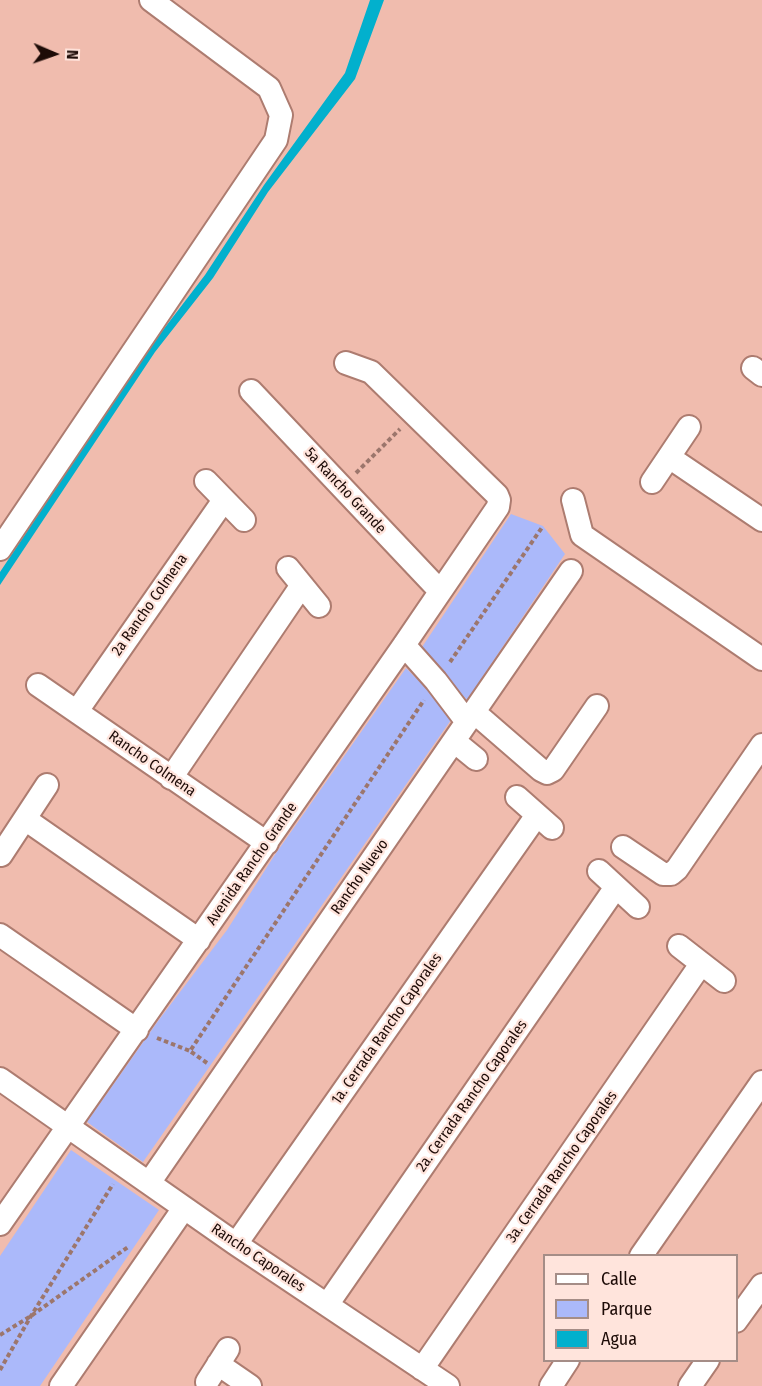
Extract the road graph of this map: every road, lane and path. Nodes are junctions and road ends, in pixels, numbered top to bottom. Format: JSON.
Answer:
{"nodes":[{"id":1,"x":151,"y":0,"type":"edge"},
{"id":2,"x":346,"y":363,"type":"dead end"},
{"id":3,"x":251,"y":391,"type":"dead end"},
{"id":4,"x":415,"y":414,"type":"junction"},
{"id":5,"x":689,"y":427,"type":"dead end"},
{"id":6,"x":669,"y":457,"type":"junction"},
{"id":7,"x":206,"y":481,"type":"dead end"},
{"id":8,"x":652,"y":482,"type":"dead end"},
{"id":9,"x":341,"y":487,"type":"junction"},
{"id":10,"x":224,"y":500,"type":"junction"},
{"id":11,"x":573,"y":500,"type":"dead end"},
{"id":12,"x":762,"y":519,"type":"edge"},
{"id":13,"x":244,"y":520,"type":"dead end"},
{"id":14,"x":543,"y":526,"type":"dead end"},
{"id":15,"x":0,"y":549,"type":"edge"},
{"id":16,"x":572,"y":571,"type":"dead end"},
{"id":17,"x":440,"y":591,"type":"junction"},
{"id":18,"x":319,"y":606,"type":"dead end"},
{"id":19,"x":404,"y":645,"type":"junction"},
{"id":20,"x":762,"y":659,"type":"edge"},
{"id":21,"x":436,"y":681,"type":"junction"},
{"id":22,"x":38,"y":685,"type":"dead end"},
{"id":23,"x":597,"y":706,"type":"dead end"},
{"id":24,"x":77,"y":711,"type":"junction"},
{"id":25,"x":470,"y":717,"type":"junction"},
{"id":26,"x":454,"y":741,"type":"junction"},
{"id":27,"x":762,"y":745,"type":"edge"},
{"id":28,"x":476,"y":759,"type":"dead end"},
{"id":29,"x":171,"y":778,"type":"junction"},
{"id":30,"x":47,"y":785,"type":"dead end"},
{"id":31,"x":516,"y":796,"type":"dead end"},
{"id":32,"x":25,"y":819,"type":"junction"},
{"id":33,"x":267,"y":843,"type":"junction"},
{"id":34,"x":623,"y":847,"type":"dead end"},
{"id":35,"x":1,"y":855,"type":"edge"},
{"id":36,"x":599,"y":871,"type":"dead end"},
{"id":37,"x":616,"y":887,"type":"junction"},
{"id":38,"x":638,"y":907,"type":"dead end"},
{"id":39,"x":0,"y":935,"type":"edge"},
{"id":40,"x":199,"y":940,"type":"junction"},
{"id":41,"x":679,"y":946,"type":"dead end"},
{"id":42,"x":701,"y":964,"type":"junction"},
{"id":43,"x":724,"y":981,"type":"dead end"},
{"id":44,"x":136,"y":1030,"type":"junction"},
{"id":45,"x":190,"y":1051,"type":"junction"},
{"id":46,"x":223,"y":1075,"type":"junction"},
{"id":47,"x":0,"y":1079,"type":"edge"},
{"id":48,"x":762,"y":1082,"type":"edge"},
{"id":49,"x":70,"y":1127,"type":"junction"},
{"id":50,"x":124,"y":1165,"type":"junction"},
{"id":51,"x":149,"y":1183,"type":"junction"},
{"id":52,"x":184,"y":1208,"type":"junction"},
{"id":53,"x":2,"y":1217,"type":"edge"},
{"id":54,"x":136,"y":1241,"type":"dead end"},
{"id":55,"x":236,"y":1244,"type":"junction"},
{"id":56,"x":642,"y":1254,"type":"edge"},
{"id":57,"x":762,"y":1285,"type":"edge"},
{"id":58,"x":327,"y":1305,"type":"junction"},
{"id":59,"x":31,"y":1316,"type":"junction"},
{"id":60,"x":738,"y":1318,"type":"edge"},
{"id":61,"x":0,"y":1335,"type":"edge"},
{"id":62,"x":567,"y":1362,"type":"edge"},
{"id":63,"x":707,"y":1362,"type":"edge"},
{"id":64,"x":218,"y":1365,"type":"dead end"},
{"id":65,"x":422,"y":1369,"type":"junction"},
{"id":66,"x":0,"y":1370,"type":"edge"},
{"id":67,"x":61,"y":1386,"type":"edge"},
{"id":68,"x":250,"y":1386,"type":"edge"},
{"id":69,"x":448,"y":1386,"type":"edge"},
{"id":70,"x":551,"y":1386,"type":"edge"},
{"id":71,"x":690,"y":1386,"type":"edge"}],
"edges":[{"from":1,"to":15,"type":"street"},
{"from":2,"to":4,"type":"street"},
{"from":3,"to":9,"type":"street","name":"5a Rancho Grande"},
{"from":4,"to":9,"type":"path"},
{"from":4,"to":17,"type":"street","name":"Avenida Rancho Grande"},
{"from":5,"to":6,"type":"street"},
{"from":6,"to":8,"type":"street"},
{"from":6,"to":12,"type":"street"},
{"from":7,"to":10,"type":"street"},
{"from":9,"to":17,"type":"street","name":"5a Rancho Grande"},
{"from":10,"to":13,"type":"street"},
{"from":10,"to":24,"type":"street","name":"2a Rancho Colmena"},
{"from":11,"to":20,"type":"street"},
{"from":14,"to":21,"type":"path"},
{"from":16,"to":25,"type":"street","name":"Rancho Nuevo"},
{"from":17,"to":19,"type":"street","name":"Avenida Rancho Grande"},
{"from":18,"to":29,"type":"street"},
{"from":19,"to":21,"type":"street"},
{"from":19,"to":33,"type":"street","name":"Avenida Rancho Grande"},
{"from":21,"to":25,"type":"street"},
{"from":21,"to":45,"type":"path"},
{"from":22,"to":24,"type":"street","name":"Rancho Colmena"},
{"from":23,"to":25,"type":"street"},
{"from":24,"to":29,"type":"street","name":"Rancho Colmena"},
{"from":25,"to":26,"type":"street","name":"Rancho Nuevo"},
{"from":26,"to":28,"type":"street"},
{"from":26,"to":46,"type":"street","name":"Rancho Nuevo"},
{"from":27,"to":34,"type":"street"},
{"from":29,"to":33,"type":"street","name":"Rancho Colmena"},
{"from":30,"to":32,"type":"street"},
{"from":31,"to":55,"type":"street","name":"1a. Cerrada Rancho Caporales"},
{"from":32,"to":35,"type":"street"},
{"from":32,"to":40,"type":"street"},
{"from":33,"to":40,"type":"street","name":"Avenida Rancho Grande"},
{"from":36,"to":37,"type":"street"},
{"from":37,"to":38,"type":"street"},
{"from":37,"to":58,"type":"street","name":"2a. Cerrada Rancho Caporales"},
{"from":39,"to":44,"type":"street"},
{"from":40,"to":44,"type":"street","name":"Avenida Rancho Grande"},
{"from":41,"to":42,"type":"street"},
{"from":42,"to":43,"type":"street"},
{"from":42,"to":65,"type":"street","name":"3a. Cerrada Rancho Caporales"},
{"from":44,"to":45,"type":"path"},
{"from":44,"to":49,"type":"street","name":"Avenida Rancho Grande"},
{"from":45,"to":46,"type":"path"},
{"from":46,"to":51,"type":"street","name":"Rancho Nuevo"},
{"from":47,"to":49,"type":"street","name":"Rancho Caporales"},
{"from":48,"to":56,"type":"street"},
{"from":49,"to":50,"type":"street","name":"Rancho Caporales"},
{"from":49,"to":53,"type":"street","name":"Avenida Rancho Grande"},
{"from":50,"to":51,"type":"street","name":"Rancho Caporales"},
{"from":50,"to":59,"type":"path"},
{"from":51,"to":52,"type":"street","name":"Rancho Caporales"},
{"from":52,"to":55,"type":"street","name":"Rancho Caporales"},
{"from":52,"to":67,"type":"street"},
{"from":54,"to":59,"type":"path"},
{"from":55,"to":58,"type":"street","name":"Rancho Caporales"},
{"from":57,"to":60,"type":"street"},
{"from":58,"to":65,"type":"street","name":"Rancho Caporales"},
{"from":59,"to":61,"type":"path"},
{"from":59,"to":66,"type":"path"},
{"from":62,"to":70,"type":"street"},
{"from":63,"to":71,"type":"street"},
{"from":64,"to":68,"type":"street"},
{"from":65,"to":69,"type":"street","name":"Rancho Caporales"}]}
